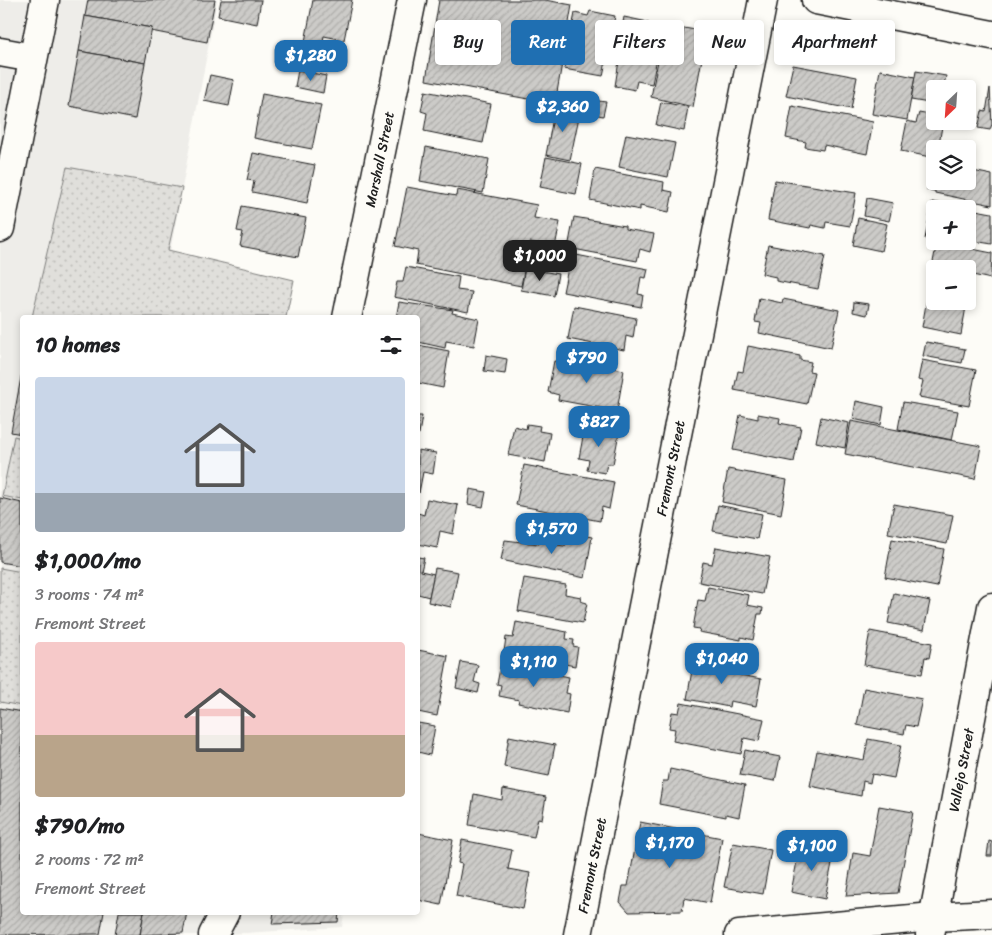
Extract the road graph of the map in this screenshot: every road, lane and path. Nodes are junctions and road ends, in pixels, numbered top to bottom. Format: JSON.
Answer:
{"nodes":[{"id":1,"x":45,"y":0,"type":"edge"},
{"id":2,"x":412,"y":0,"type":"edge"},
{"id":3,"x":763,"y":0,"type":"edge"},
{"id":4,"x":816,"y":0,"type":"edge"},
{"id":5,"x":992,"y":35,"type":"edge"},
{"id":6,"x":0,"y":52,"type":"edge"},
{"id":7,"x":33,"y":58,"type":"junction"},
{"id":8,"x":0,"y":228,"type":"edge"},
{"id":9,"x":349,"y":315,"type":"edge"},
{"id":10,"x":992,"y":607,"type":"edge"},
{"id":11,"x":992,"y":914,"type":"edge"},
{"id":12,"x":223,"y":915,"type":"edge"},
{"id":13,"x":931,"y":926,"type":"edge"},
{"id":14,"x":213,"y":935,"type":"edge"},
{"id":15,"x":578,"y":935,"type":"edge"},
{"id":16,"x":739,"y":935,"type":"edge"}],
"edges":[{"from":1,"to":7,"type":"street"},
{"from":2,"to":9,"type":"street","name":"Marshall Street"},
{"from":3,"to":15,"type":"street","name":"Fremont Street"},
{"from":4,"to":5,"type":"street"},
{"from":6,"to":7,"type":"street"},
{"from":7,"to":8,"type":"street"},
{"from":10,"to":13,"type":"street","name":"Vallejo Street"},
{"from":11,"to":13,"type":"street"},
{"from":12,"to":14,"type":"street"},
{"from":13,"to":16,"type":"street"}]}
